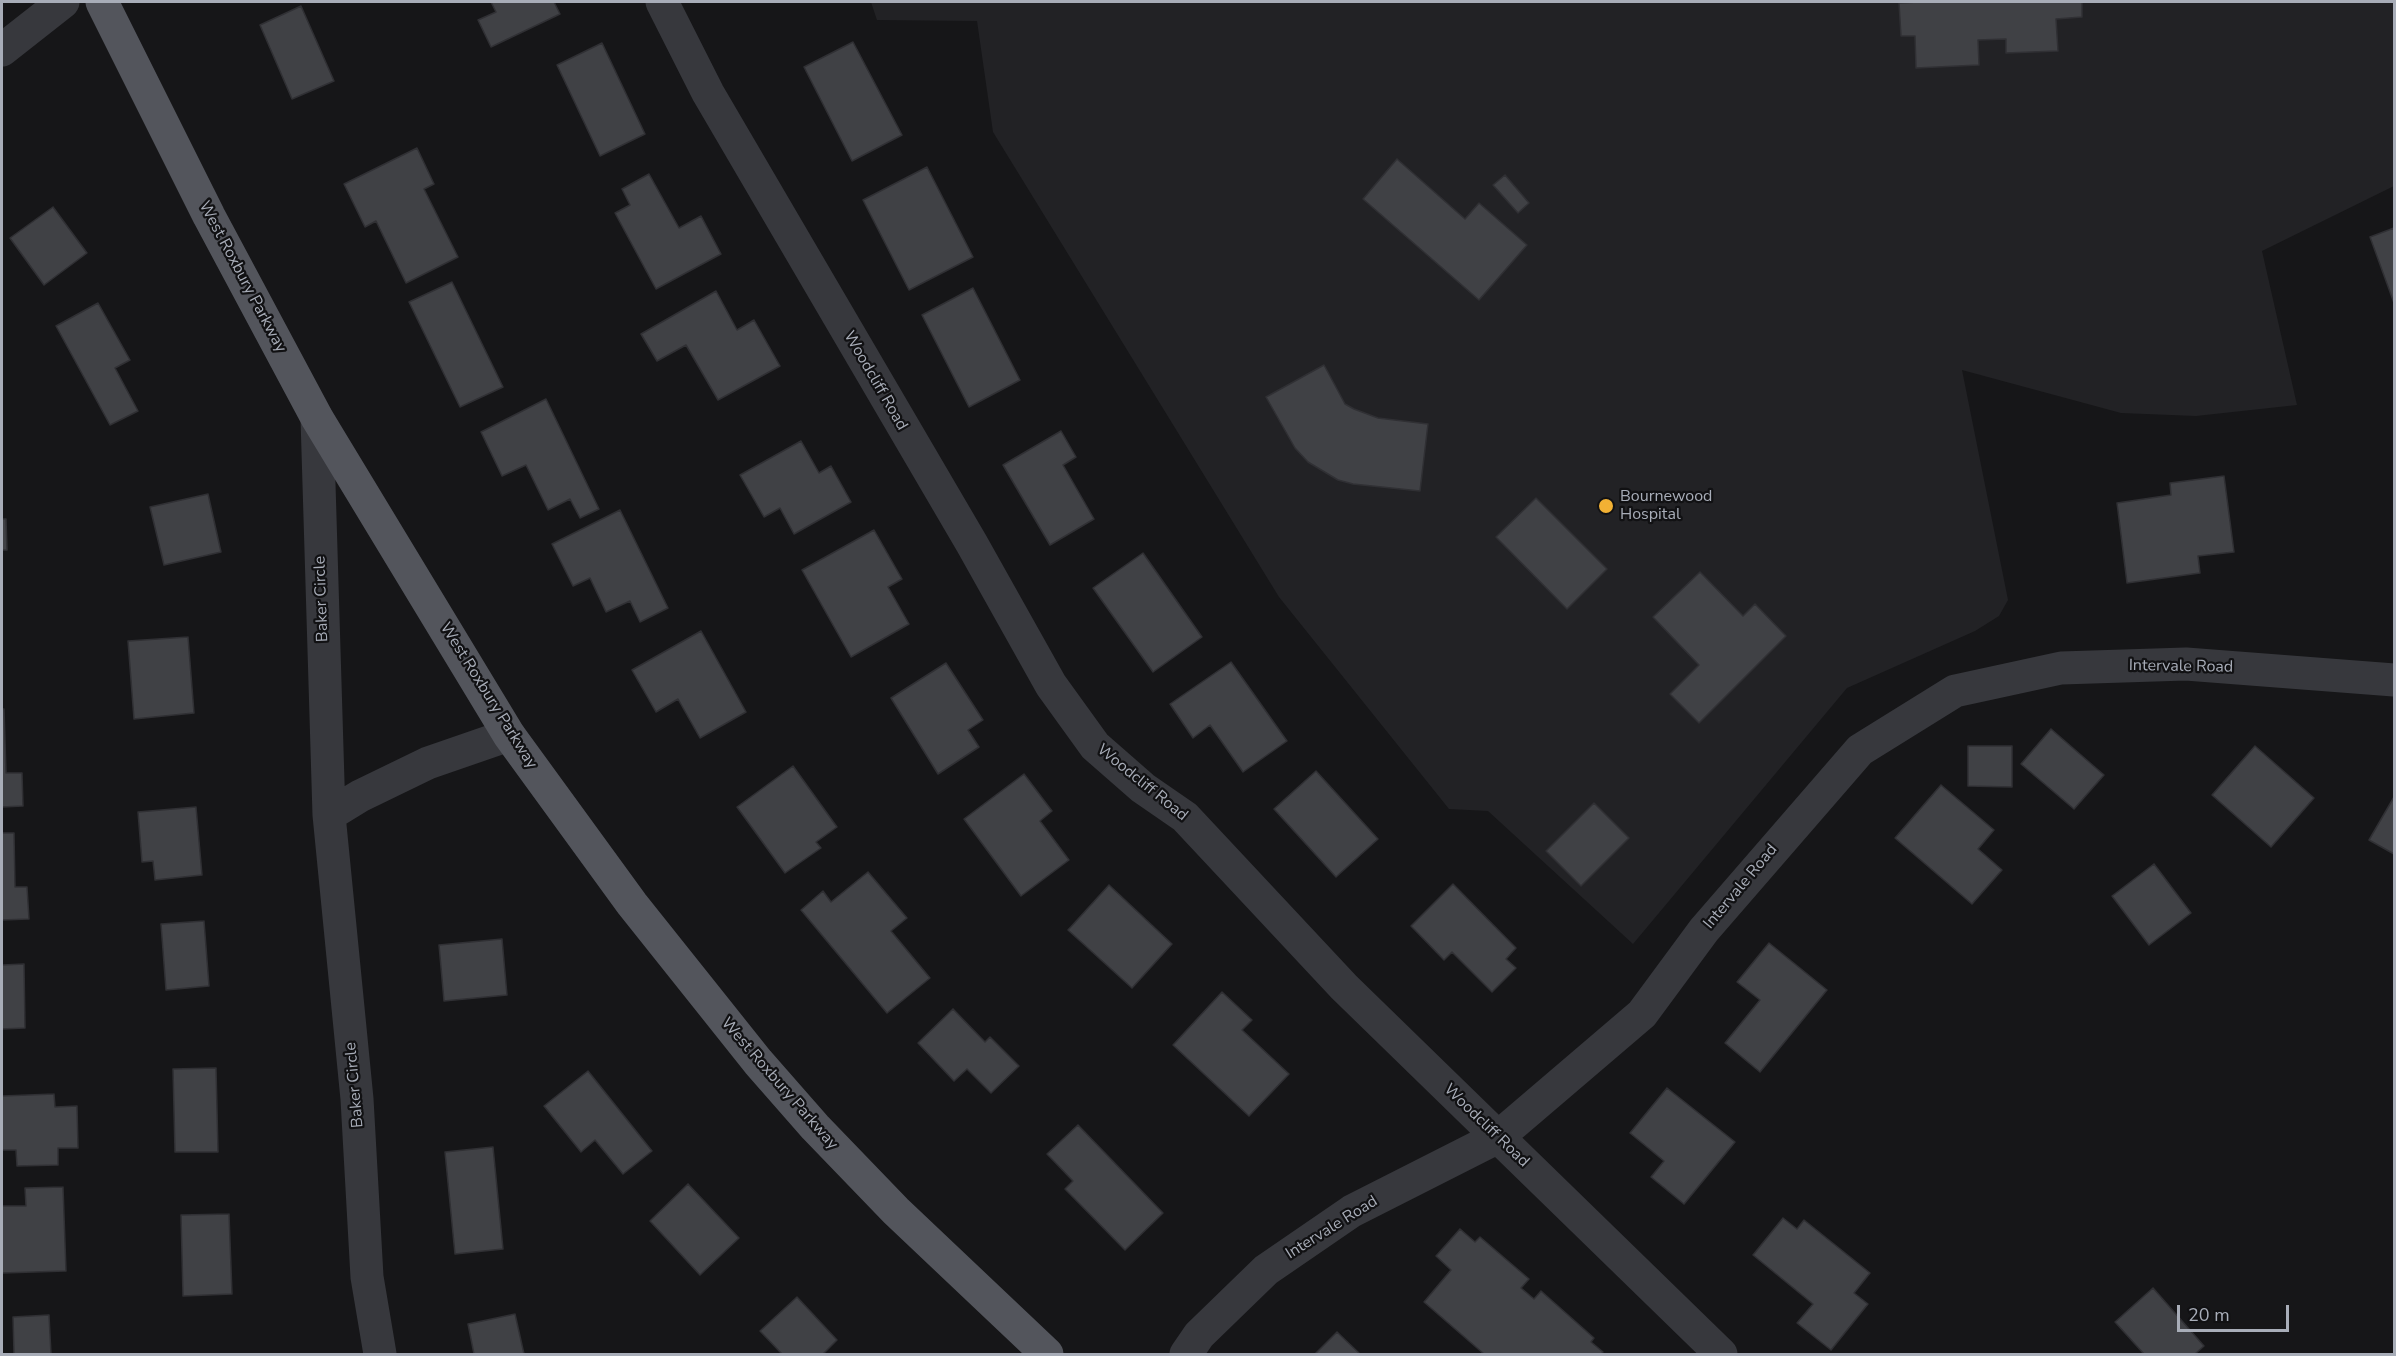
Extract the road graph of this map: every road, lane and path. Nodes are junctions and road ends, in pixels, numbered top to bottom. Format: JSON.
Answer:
{"nodes":[{"id":1,"x":63,"y":2,"type":"edge"},
{"id":2,"x":102,"y":2,"type":"edge"},
{"id":3,"x":662,"y":2,"type":"edge"},
{"id":4,"x":2,"y":50,"type":"edge"},
{"id":5,"x":317,"y":418,"type":"junction"},
{"id":6,"x":2394,"y":680,"type":"edge"},
{"id":7,"x":509,"y":735,"type":"junction"},
{"id":8,"x":329,"y":816,"type":"junction"},
{"id":9,"x":1498,"y":1137,"type":"junction"},
{"id":10,"x":380,"y":1354,"type":"edge"},
{"id":11,"x":1047,"y":1354,"type":"edge"},
{"id":12,"x":1186,"y":1354,"type":"edge"},
{"id":13,"x":1721,"y":1354,"type":"edge"}],
"edges":[{"from":1,"to":4,"type":"street"},
{"from":2,"to":5,"type":"main road","name":"West Roxbury Parkway"},
{"from":3,"to":9,"type":"street","name":"Woodcliff Road"},
{"from":5,"to":7,"type":"main road","name":"West Roxbury Parkway"},
{"from":5,"to":8,"type":"street","name":"Baker Circle"},
{"from":6,"to":9,"type":"street","name":"Intervale Road"},
{"from":7,"to":8,"type":"street"},
{"from":7,"to":11,"type":"main road","name":"West Roxbury Parkway"},
{"from":8,"to":10,"type":"street","name":"Baker Circle"},
{"from":9,"to":12,"type":"street","name":"Intervale Road"},
{"from":9,"to":13,"type":"street","name":"Woodcliff Road"}]}
